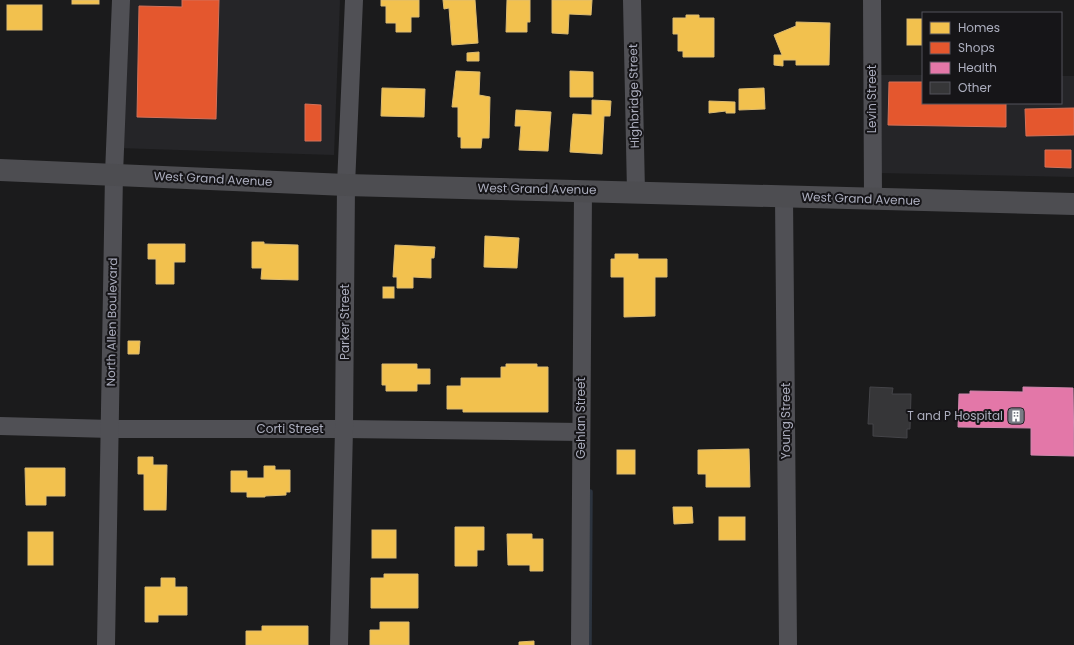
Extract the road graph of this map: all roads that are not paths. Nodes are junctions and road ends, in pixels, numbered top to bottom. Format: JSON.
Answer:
{"nodes":[{"id":1,"x":120,"y":0,"type":"edge"},
{"id":2,"x":354,"y":0,"type":"edge"},
{"id":3,"x":632,"y":0,"type":"edge"},
{"id":4,"x":872,"y":0,"type":"edge"},
{"id":5,"x":0,"y":170,"type":"edge"},
{"id":6,"x":114,"y":174,"type":"junction"},
{"id":7,"x":346,"y":185,"type":"junction"},
{"id":8,"x":583,"y":190,"type":"junction"},
{"id":9,"x":636,"y":192,"type":"junction"},
{"id":10,"x":784,"y":196,"type":"junction"},
{"id":11,"x":873,"y":198,"type":"junction"},
{"id":12,"x":1074,"y":204,"type":"edge"},
{"id":13,"x":0,"y":426,"type":"edge"},
{"id":14,"x":344,"y":429,"type":"junction"},
{"id":15,"x":111,"y":430,"type":"junction"},
{"id":16,"x":581,"y":432,"type":"junction"},
{"id":17,"x":106,"y":645,"type":"edge"},
{"id":18,"x":339,"y":645,"type":"edge"},
{"id":19,"x":580,"y":645,"type":"edge"},
{"id":20,"x":788,"y":645,"type":"edge"}],
"edges":[{"from":1,"to":6,"type":"street","name":"North Allen Boulevard"},
{"from":2,"to":7,"type":"street","name":"Parker Street"},
{"from":3,"to":9,"type":"street","name":"Highbridge Street"},
{"from":4,"to":11,"type":"street","name":"Levin Street"},
{"from":5,"to":6,"type":"highway","name":"West Grand Avenue"},
{"from":6,"to":7,"type":"highway","name":"West Grand Avenue"},
{"from":6,"to":15,"type":"street","name":"North Allen Boulevard"},
{"from":7,"to":8,"type":"highway","name":"West Grand Avenue"},
{"from":7,"to":14,"type":"street","name":"Parker Street"},
{"from":8,"to":9,"type":"highway","name":"West Grand Avenue"},
{"from":8,"to":16,"type":"street","name":"Gehlan Street"},
{"from":9,"to":10,"type":"highway","name":"West Grand Avenue"},
{"from":10,"to":11,"type":"highway","name":"West Grand Avenue"},
{"from":10,"to":20,"type":"street","name":"Young Street"},
{"from":11,"to":12,"type":"highway","name":"West Grand Avenue"},
{"from":13,"to":15,"type":"street","name":"Corti Street"},
{"from":14,"to":15,"type":"street","name":"Corti Street"},
{"from":14,"to":16,"type":"street","name":"Corti Street"},
{"from":14,"to":18,"type":"street","name":"Parker Street"},
{"from":15,"to":17,"type":"street","name":"North Allen Boulevard"},
{"from":16,"to":19,"type":"street","name":"Gehlan Street"}]}
